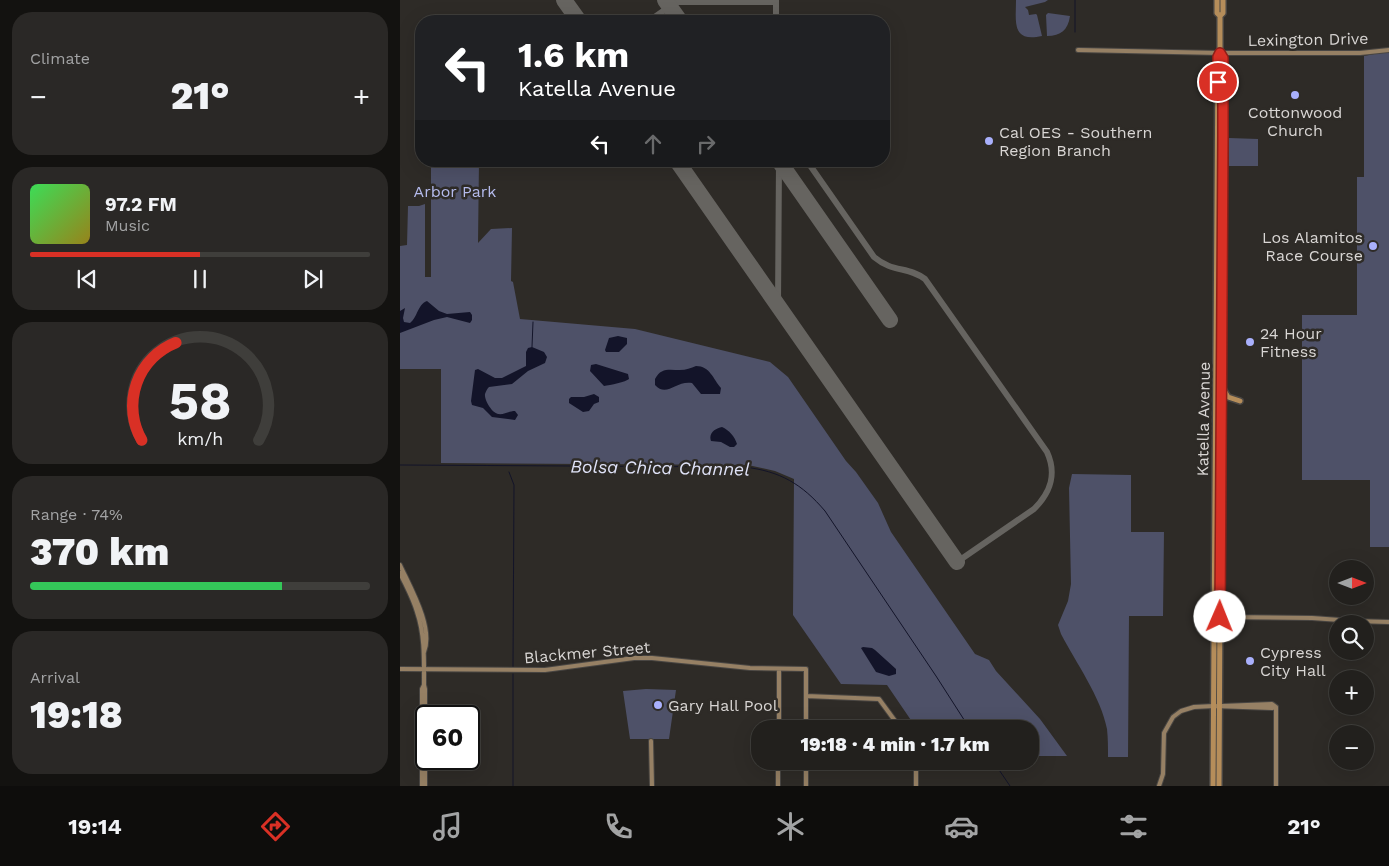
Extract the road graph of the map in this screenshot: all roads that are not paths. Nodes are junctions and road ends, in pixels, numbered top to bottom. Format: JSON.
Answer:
{"nodes":[{"id":1,"x":1217,"y":0,"type":"edge"},
{"id":2,"x":1223,"y":0,"type":"edge"},
{"id":3,"x":1220,"y":16,"type":"junction"},
{"id":4,"x":1078,"y":50,"type":"dead end"},
{"id":5,"x":1389,"y":50,"type":"edge"},
{"id":6,"x":1220,"y":53,"type":"junction"},
{"id":7,"x":1216,"y":347,"type":"junction"},
{"id":8,"x":1222,"y":368,"type":"junction"},
{"id":9,"x":1221,"y":385,"type":"junction"},
{"id":10,"x":1240,"y":401,"type":"dead end"},
{"id":11,"x":400,"y":565,"type":"edge"},
{"id":12,"x":400,"y":573,"type":"edge"},
{"id":13,"x":1217,"y":617,"type":"junction"},
{"id":14,"x":1389,"y":622,"type":"edge"},
{"id":15,"x":424,"y":652,"type":"junction"},
{"id":16,"x":400,"y":669,"type":"edge"},
{"id":17,"x":779,"y":669,"type":"junction"},
{"id":18,"x":424,"y":670,"type":"junction"},
{"id":19,"x":806,"y":696,"type":"junction"},
{"id":20,"x":1217,"y":706,"type":"junction"},
{"id":21,"x":779,"y":720,"type":"edge"},
{"id":22,"x":806,"y":720,"type":"edge"},
{"id":23,"x":894,"y":720,"type":"edge"},
{"id":24,"x":651,"y":741,"type":"dead end"},
{"id":25,"x":778,"y":770,"type":"edge"},
{"id":26,"x":806,"y":770,"type":"edge"},
{"id":27,"x":916,"y":770,"type":"edge"},
{"id":28,"x":423,"y":786,"type":"edge"},
{"id":29,"x":652,"y":786,"type":"edge"},
{"id":30,"x":778,"y":786,"type":"edge"},
{"id":31,"x":806,"y":786,"type":"edge"},
{"id":32,"x":916,"y":786,"type":"edge"},
{"id":33,"x":1158,"y":786,"type":"edge"},
{"id":34,"x":1213,"y":786,"type":"edge"},
{"id":35,"x":1219,"y":786,"type":"edge"},
{"id":36,"x":1276,"y":786,"type":"edge"}],
"edges":[{"from":1,"to":3,"type":"main road","name":"Katella Avenue"},
{"from":2,"to":3,"type":"main road","name":"Katella Avenue"},
{"from":3,"to":6,"type":"main road","name":"Katella Avenue"},
{"from":4,"to":6,"type":"street","name":"Lexington Drive"},
{"from":5,"to":6,"type":"street","name":"Lexington Drive"},
{"from":6,"to":7,"type":"main road","name":"Katella Avenue"},
{"from":6,"to":8,"type":"main road","name":"Katella Avenue"},
{"from":7,"to":8,"type":"main road"},
{"from":7,"to":13,"type":"main road","name":"Katella Avenue"},
{"from":8,"to":9,"type":"main road","name":"Katella Avenue"},
{"from":9,"to":10,"type":"main road"},
{"from":9,"to":13,"type":"main road","name":"Katella Avenue"},
{"from":11,"to":15,"type":"street"},
{"from":12,"to":15,"type":"street"},
{"from":13,"to":14,"type":"street"},
{"from":13,"to":20,"type":"main road","name":"Katella Avenue"},
{"from":15,"to":18,"type":"street"},
{"from":16,"to":18,"type":"street","name":"Blackmer Street"},
{"from":17,"to":18,"type":"street","name":"Blackmer Street"},
{"from":17,"to":19,"type":"street","name":"Blackmer Street"},
{"from":17,"to":21,"type":"street"},
{"from":18,"to":28,"type":"street"},
{"from":19,"to":22,"type":"street"},
{"from":19,"to":23,"type":"street"},
{"from":20,"to":33,"type":"street"},
{"from":20,"to":34,"type":"main road","name":"Katella Avenue"},
{"from":20,"to":35,"type":"main road","name":"Katella Avenue"},
{"from":20,"to":36,"type":"street"},
{"from":24,"to":29,"type":"street"},
{"from":25,"to":30,"type":"street"},
{"from":26,"to":31,"type":"street"},
{"from":27,"to":32,"type":"street"}]}
